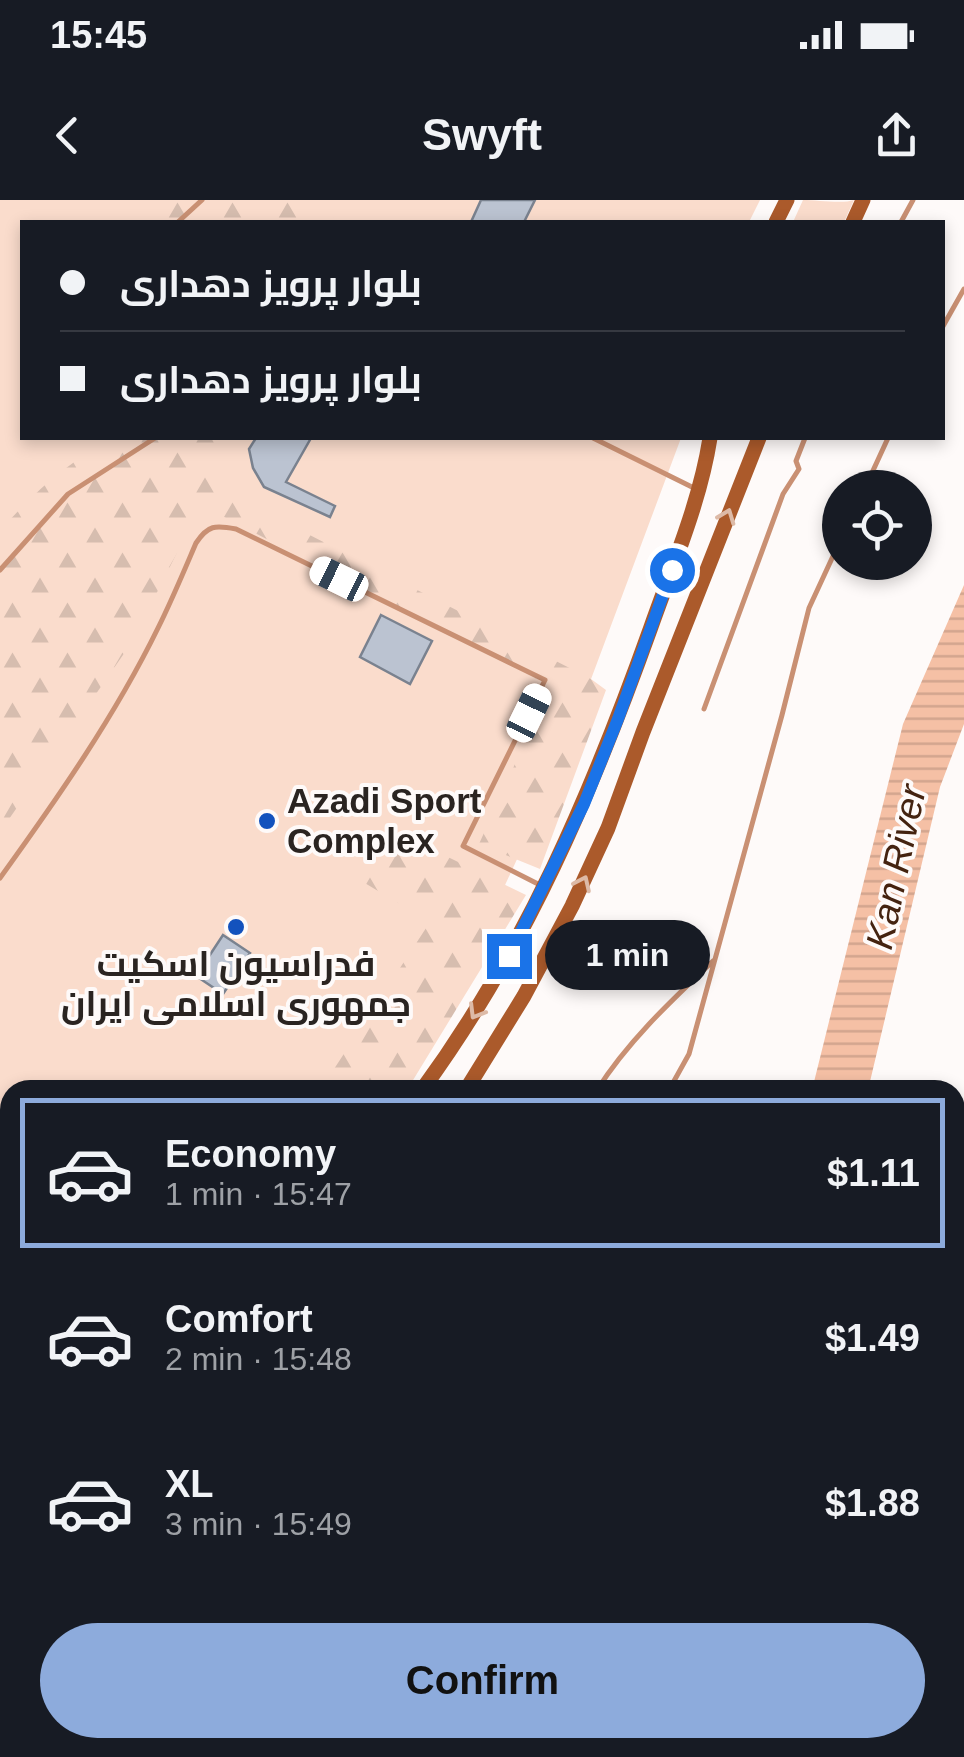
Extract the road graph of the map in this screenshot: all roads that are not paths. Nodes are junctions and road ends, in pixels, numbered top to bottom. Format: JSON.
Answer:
{"nodes":[{"id":1,"x":202,"y":200,"type":"edge"},
{"id":2,"x":180,"y":220,"type":"edge"},
{"id":3,"x":964,"y":290,"type":"edge"},
{"id":4,"x":945,"y":323,"type":"edge"},
{"id":5,"x":152,"y":440,"type":"edge"},
{"id":6,"x":597,"y":440,"type":"edge"},
{"id":7,"x":758,"y":440,"type":"edge"},
{"id":8,"x":804,"y":440,"type":"edge"},
{"id":9,"x":887,"y":440,"type":"edge"},
{"id":10,"x":710,"y":443,"type":"edge"},
{"id":11,"x":873,"y":470,"type":"edge"},
{"id":12,"x":698,"y":490,"type":"junction"},
{"id":13,"x":0,"y":570,"type":"edge"},
{"id":14,"x":822,"y":579,"type":"edge"},
{"id":15,"x":704,"y":709,"type":"dead end"},
{"id":16,"x":0,"y":878,"type":"edge"},
{"id":17,"x":544,"y":888,"type":"junction"},
{"id":18,"x":715,"y":959,"type":"junction"},
{"id":19,"x":429,"y":1080,"type":"edge"},
{"id":20,"x":472,"y":1080,"type":"edge"},
{"id":21,"x":604,"y":1080,"type":"edge"},
{"id":22,"x":674,"y":1080,"type":"edge"}],
"edges":[{"from":1,"to":2,"type":"lane"},
{"from":3,"to":4,"type":"lane"},
{"from":5,"to":13,"type":"lane"},
{"from":6,"to":12,"type":"lane"},
{"from":20,"to":7,"type":"main road","one_way":true},
{"from":8,"to":15,"type":"lane"},
{"from":9,"to":11,"type":"lane"},
{"from":10,"to":12,"type":"main road"},
{"from":12,"to":17,"type":"main road"},
{"from":14,"to":18,"type":"lane"},
{"from":16,"to":17,"type":"lane"},
{"from":17,"to":19,"type":"main road","one_way":true},
{"from":18,"to":21,"type":"lane"},
{"from":18,"to":22,"type":"lane"}]}
